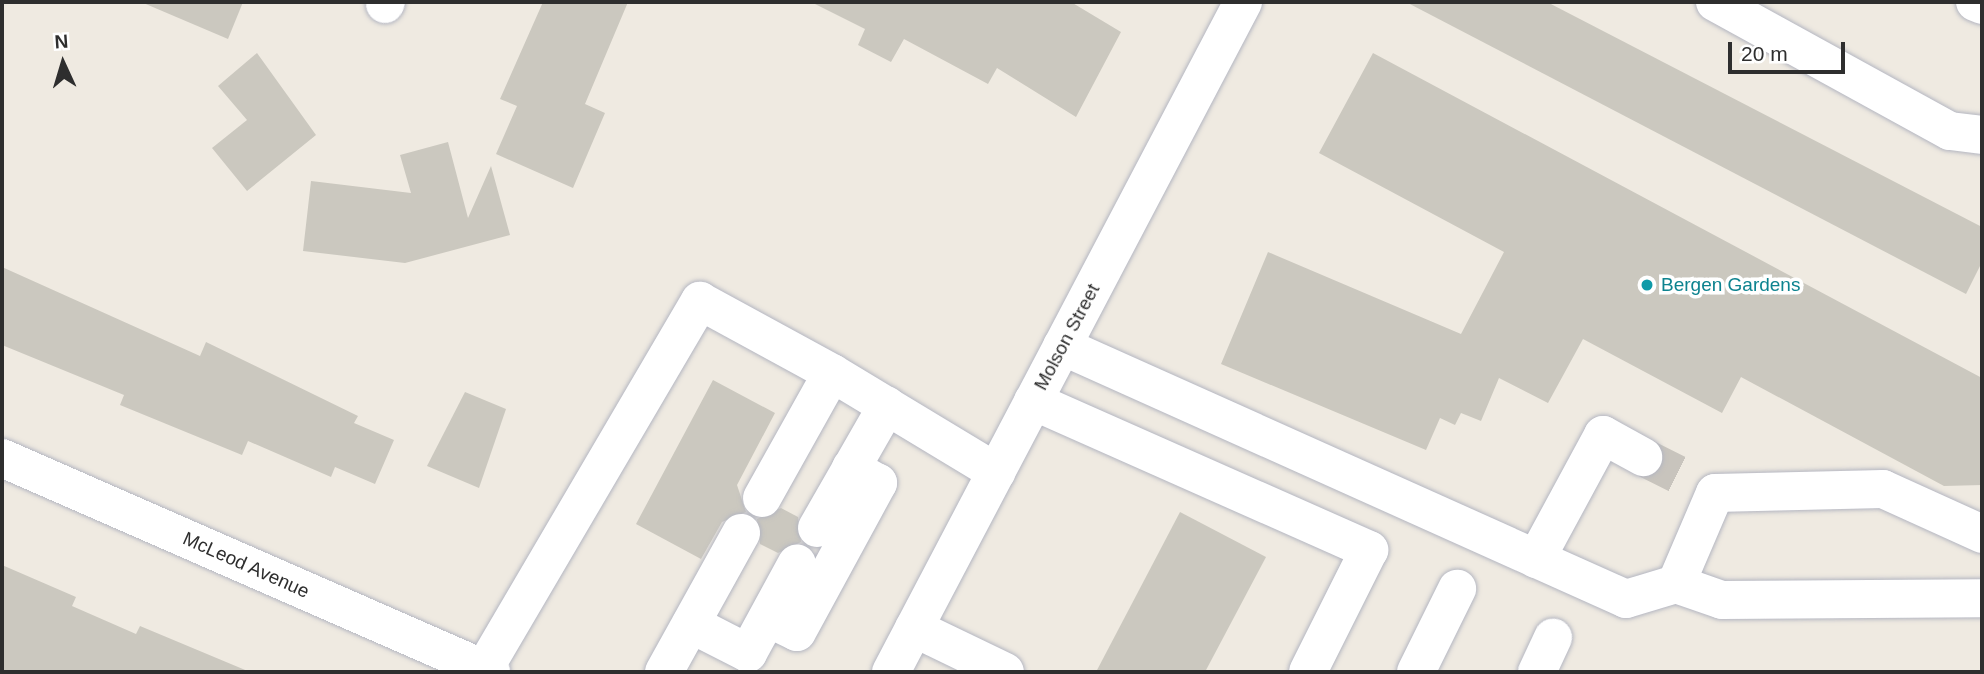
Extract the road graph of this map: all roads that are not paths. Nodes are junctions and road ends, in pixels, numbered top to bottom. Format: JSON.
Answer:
{"nodes":[{"id":1,"x":1243,"y":2,"type":"edge"},
{"id":2,"x":1715,"y":2,"type":"edge"},
{"id":3,"x":1975,"y":2,"type":"edge"},
{"id":4,"x":1982,"y":5,"type":"edge"},
{"id":5,"x":1982,"y":135,"type":"edge"},
{"id":6,"x":1062,"y":346,"type":"junction"},
{"id":7,"x":832,"y":373,"type":"junction"},
{"id":8,"x":1033,"y":401,"type":"junction"},
{"id":9,"x":887,"y":406,"type":"junction"},
{"id":10,"x":1643,"y":457,"type":"tunnel mouth"},
{"id":11,"x":2,"y":458,"type":"edge"},
{"id":12,"x":851,"y":468,"type":"junction"},
{"id":13,"x":996,"y":472,"type":"junction"},
{"id":14,"x":762,"y":498,"type":"dead end"},
{"id":15,"x":817,"y":528,"type":"dead end"},
{"id":16,"x":741,"y":534,"type":"dead end"},
{"id":17,"x":1982,"y":534,"type":"edge"},
{"id":18,"x":1536,"y":559,"type":"junction"},
{"id":19,"x":797,"y":563,"type":"dead end"},
{"id":20,"x":1676,"y":584,"type":"junction"},
{"id":21,"x":1457,"y":589,"type":"dead end"},
{"id":22,"x":1982,"y":598,"type":"edge"},
{"id":23,"x":768,"y":618,"type":"junction"},
{"id":24,"x":691,"y":624,"type":"junction"},
{"id":25,"x":914,"y":628,"type":"junction"},
{"id":26,"x":1553,"y":638,"type":"dead end"},
{"id":27,"x":487,"y":671,"type":"edge"},
{"id":28,"x":664,"y":672,"type":"edge"},
{"id":29,"x":891,"y":672,"type":"edge"},
{"id":30,"x":1004,"y":672,"type":"edge"},
{"id":31,"x":1308,"y":672,"type":"edge"},
{"id":32,"x":1416,"y":672,"type":"edge"},
{"id":33,"x":1537,"y":672,"type":"edge"}],
"edges":[{"from":1,"to":6,"type":"street","name":"Molson Street"},
{"from":2,"to":5,"type":"street"},
{"from":3,"to":4,"type":"street"},
{"from":6,"to":8,"type":"street","name":"Molson Street"},
{"from":6,"to":18,"type":"street"},
{"from":7,"to":9,"type":"street"},
{"from":7,"to":14,"type":"street"},
{"from":7,"to":27,"type":"street"},
{"from":8,"to":13,"type":"street","name":"Molson Street"},
{"from":8,"to":31,"type":"street"},
{"from":9,"to":12,"type":"street"},
{"from":9,"to":13,"type":"street"},
{"from":10,"to":18,"type":"street"},
{"from":11,"to":27,"type":"street","name":"McLeod Avenue"},
{"from":12,"to":15,"type":"street"},
{"from":12,"to":23,"type":"street"},
{"from":13,"to":25,"type":"street","name":"Molson Street"},
{"from":16,"to":24,"type":"street"},
{"from":17,"to":20,"type":"street"},
{"from":18,"to":20,"type":"street"},
{"from":19,"to":23,"type":"street"},
{"from":20,"to":22,"type":"street"},
{"from":21,"to":32,"type":"street"},
{"from":23,"to":24,"type":"street"},
{"from":24,"to":28,"type":"street"},
{"from":25,"to":29,"type":"street","name":"Molson Street"},
{"from":25,"to":30,"type":"street"},
{"from":26,"to":33,"type":"street"}]}
